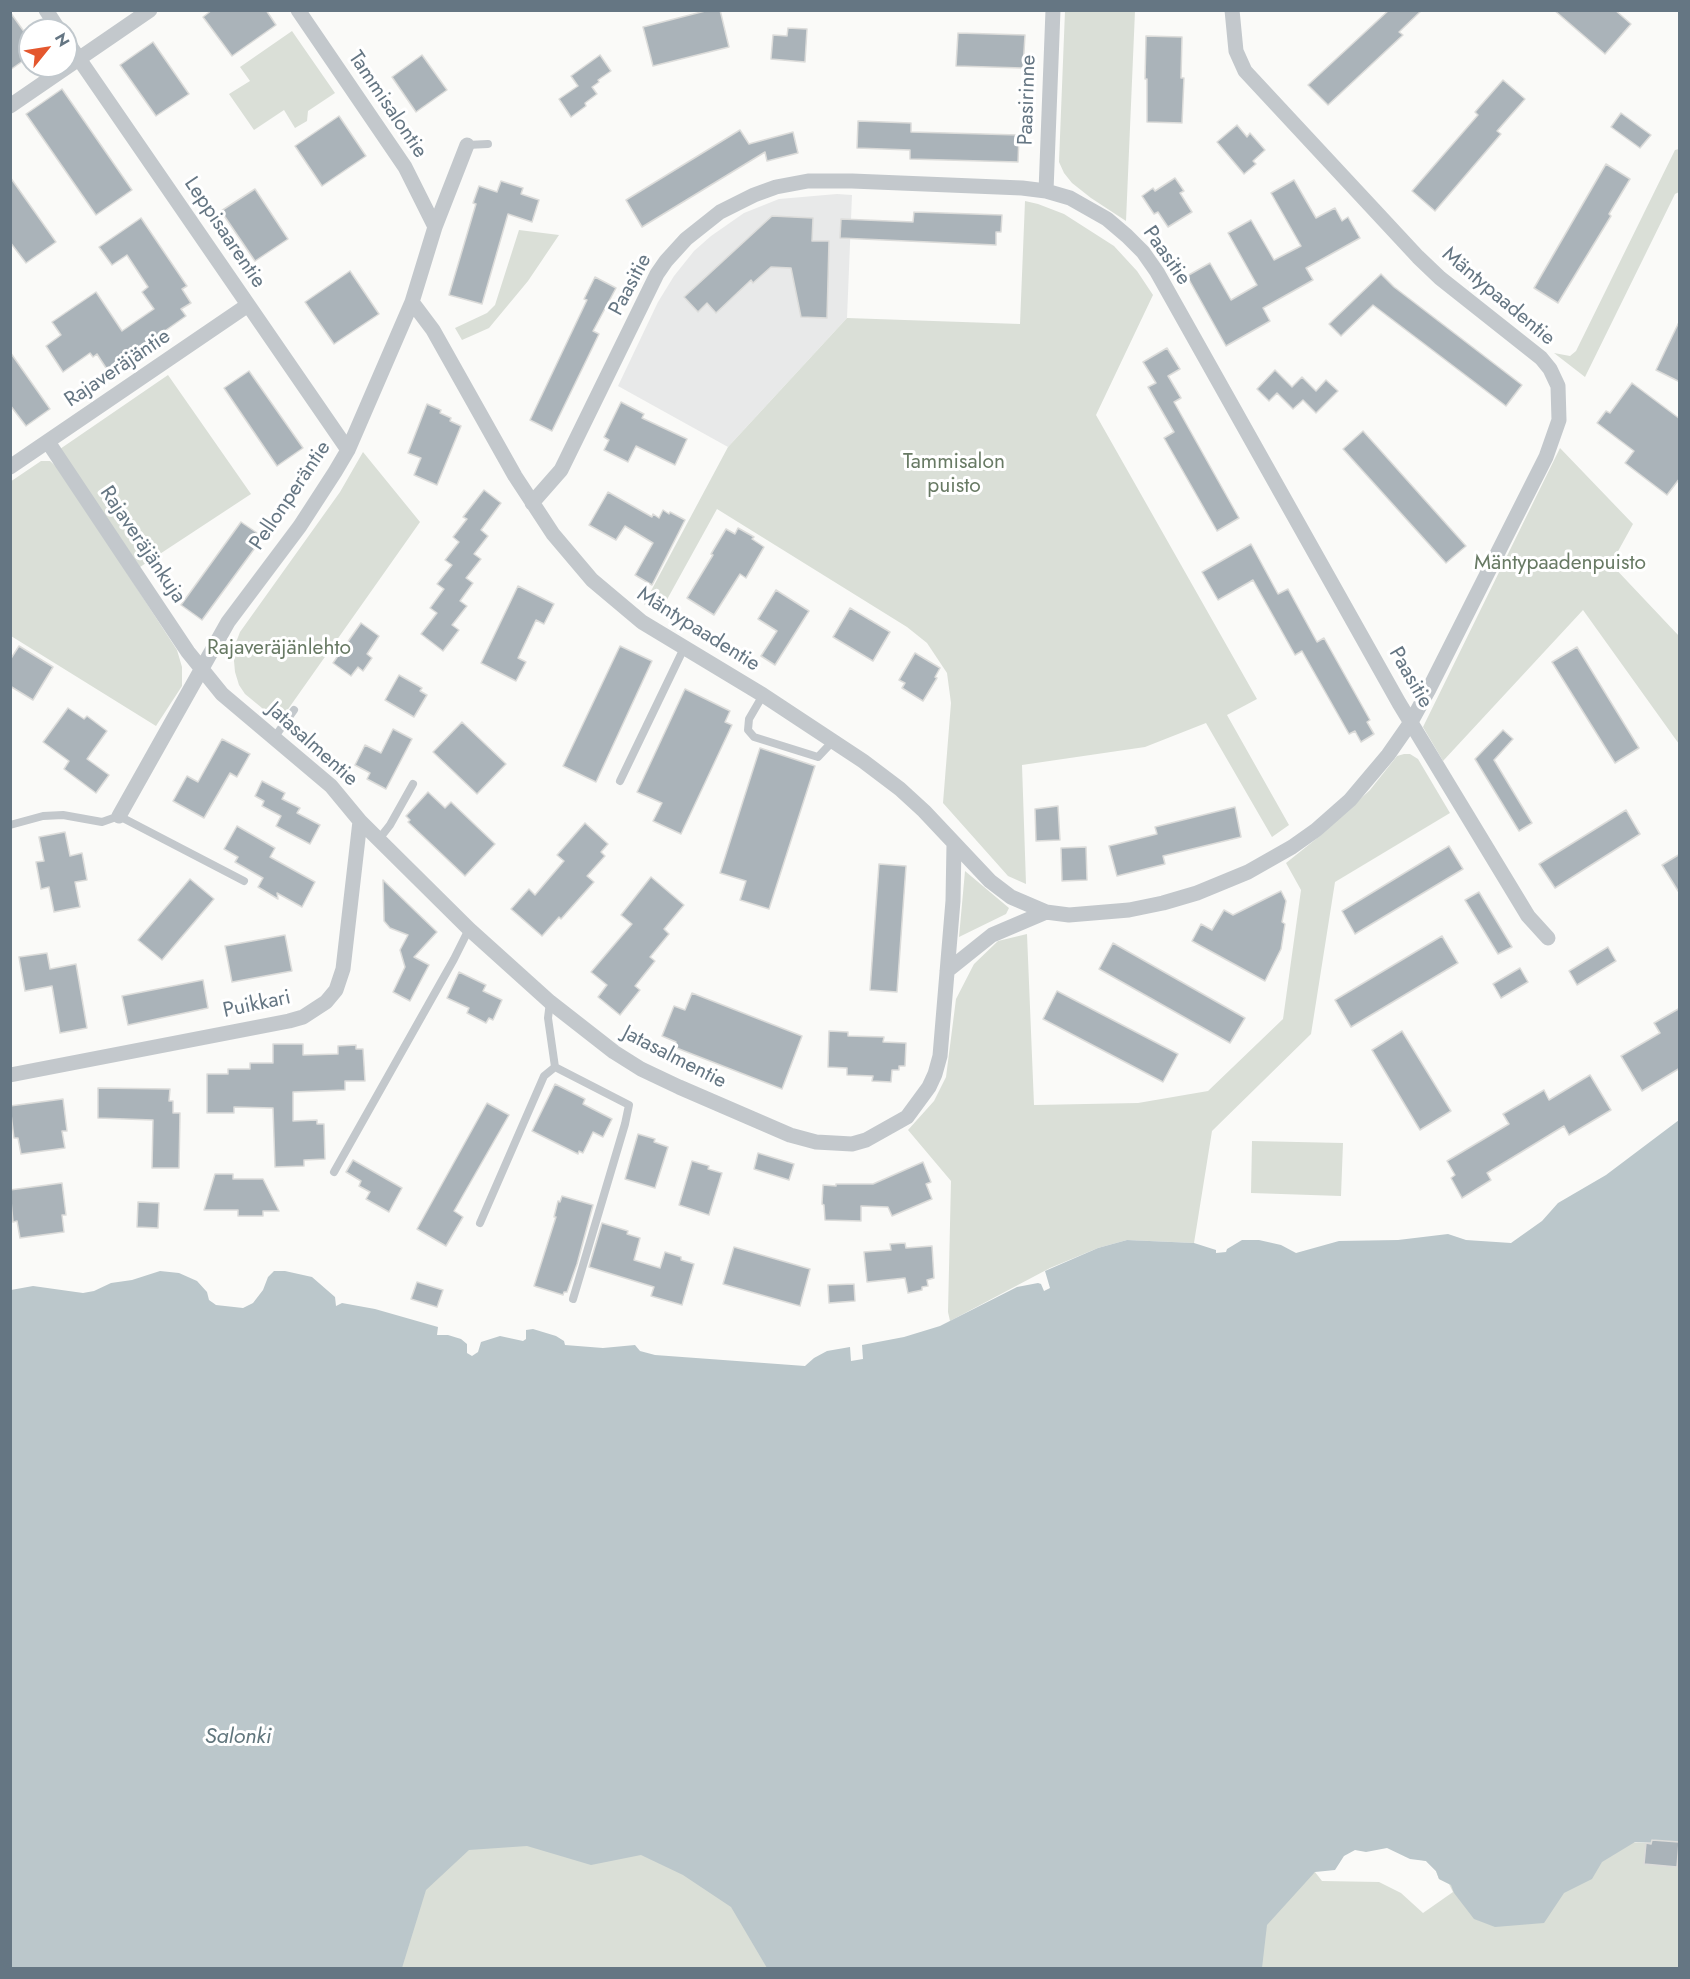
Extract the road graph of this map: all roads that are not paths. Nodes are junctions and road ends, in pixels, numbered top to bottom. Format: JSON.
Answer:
{"nodes":[{"id":1,"x":150,"y":10,"type":"edge"},
{"id":2,"x":298,"y":10,"type":"edge"},
{"id":3,"x":1053,"y":10,"type":"edge"},
{"id":4,"x":1232,"y":10,"type":"edge"},
{"id":5,"x":79,"y":59,"type":"junction"},
{"id":6,"x":10,"y":106,"type":"edge"},
{"id":7,"x":488,"y":144,"type":"dead end"},
{"id":8,"x":467,"y":145,"type":"joint"},
{"id":9,"x":1046,"y":191,"type":"junction"},
{"id":10,"x":435,"y":227,"type":"junction"},
{"id":11,"x":412,"y":302,"type":"junction"},
{"id":12,"x":248,"y":305,"type":"junction"},
{"id":13,"x":48,"y":442,"type":"junction"},
{"id":14,"x":348,"y":450,"type":"junction"},
{"id":15,"x":10,"y":467,"type":"edge"},
{"id":16,"x":532,"y":503,"type":"junction"},
{"id":17,"x":684,"y":648,"type":"junction"},
{"id":18,"x":201,"y":671,"type":"junction"},
{"id":19,"x":763,"y":695,"type":"junction"},
{"id":20,"x":294,"y":710,"type":"dead end"},
{"id":21,"x":1411,"y":722,"type":"junction"},
{"id":22,"x":274,"y":738,"type":"junction"},
{"id":23,"x":834,"y":740,"type":"junction"},
{"id":24,"x":620,"y":781,"type":"dead end"},
{"id":25,"x":413,"y":784,"type":"dead end"},
{"id":26,"x":119,"y":816,"type":"junction"},
{"id":27,"x":360,"y":821,"type":"junction"},
{"id":28,"x":10,"y":825,"type":"edge"},
{"id":29,"x":379,"y":839,"type":"junction"},
{"id":30,"x":954,"y":844,"type":"junction"},
{"id":31,"x":244,"y":881,"type":"dead end"},
{"id":32,"x":1046,"y":912,"type":"junction"},
{"id":33,"x":469,"y":928,"type":"junction"},
{"id":34,"x":1548,"y":938,"type":"dead end"},
{"id":35,"x":947,"y":971,"type":"junction"},
{"id":36,"x":550,"y":1002,"type":"junction"},
{"id":37,"x":555,"y":1067,"type":"junction"},
{"id":38,"x":10,"y":1075,"type":"edge"},
{"id":39,"x":334,"y":1172,"type":"dead end"},
{"id":40,"x":480,"y":1223,"type":"dead end"},
{"id":41,"x":573,"y":1299,"type":"dead end"}],
"edges":[{"from":1,"to":5,"type":"street"},
{"from":2,"to":10,"type":"street","name":"Tammisalontie"},
{"from":3,"to":9,"type":"street","name":"Paasirinne"},
{"from":4,"to":21,"type":"street","name":"Mäntypaadentie"},
{"from":5,"to":6,"type":"street"},
{"from":5,"to":12,"type":"street","name":"Leppisaarentie"},
{"from":7,"to":8,"type":"lane"},
{"from":8,"to":10,"type":"street","name":"Pellonperäntie"},
{"from":9,"to":16,"type":"street","name":"Paasitie"},
{"from":9,"to":21,"type":"street","name":"Paasitie"},
{"from":10,"to":11,"type":"street","name":"Pellonperäntie"},
{"from":11,"to":14,"type":"street","name":"Pellonperäntie"},
{"from":11,"to":16,"type":"street","name":"Mäntypaadentie"},
{"from":12,"to":13,"type":"street","name":"Rajaveräjäntie"},
{"from":12,"to":14,"type":"street","name":"Leppisaarentie"},
{"from":13,"to":15,"type":"street","name":"Rajaveräjäntie"},
{"from":13,"to":18,"type":"street","name":"Rajaveräjänkuja"},
{"from":14,"to":18,"type":"street","name":"Pellonperäntie"},
{"from":16,"to":17,"type":"street","name":"Mäntypaadentie"},
{"from":17,"to":19,"type":"street","name":"Mäntypaadentie"},
{"from":17,"to":24,"type":"lane"},
{"from":18,"to":22,"type":"street","name":"Jatasalmentie"},
{"from":18,"to":26,"type":"street","name":"Pellonperäntie"},
{"from":19,"to":23,"type":"street","name":"Mäntypaadentie"},
{"from":19,"to":23,"type":"lane"},
{"from":20,"to":22,"type":"lane"},
{"from":21,"to":32,"type":"street","name":"Mäntypaadentie"},
{"from":21,"to":34,"type":"street","name":"Paasitie"},
{"from":22,"to":27,"type":"street","name":"Jatasalmentie"},
{"from":23,"to":30,"type":"street","name":"Mäntypaadentie"},
{"from":25,"to":29,"type":"lane"},
{"from":26,"to":28,"type":"lane"},
{"from":26,"to":31,"type":"lane"},
{"from":27,"to":29,"type":"street","name":"Jatasalmentie"},
{"from":27,"to":38,"type":"street","name":"Puikkari"},
{"from":29,"to":33,"type":"street","name":"Jatasalmentie"},
{"from":30,"to":32,"type":"street","name":"Mäntypaadentie"},
{"from":30,"to":35,"type":"street","name":"Jatasalmentie"},
{"from":32,"to":35,"type":"street","name":"Mäntypaadentie"},
{"from":33,"to":36,"type":"street","name":"Jatasalmentie"},
{"from":33,"to":39,"type":"lane"},
{"from":35,"to":36,"type":"street","name":"Jatasalmentie"},
{"from":36,"to":37,"type":"lane"},
{"from":37,"to":40,"type":"lane"},
{"from":37,"to":41,"type":"lane"}]}
